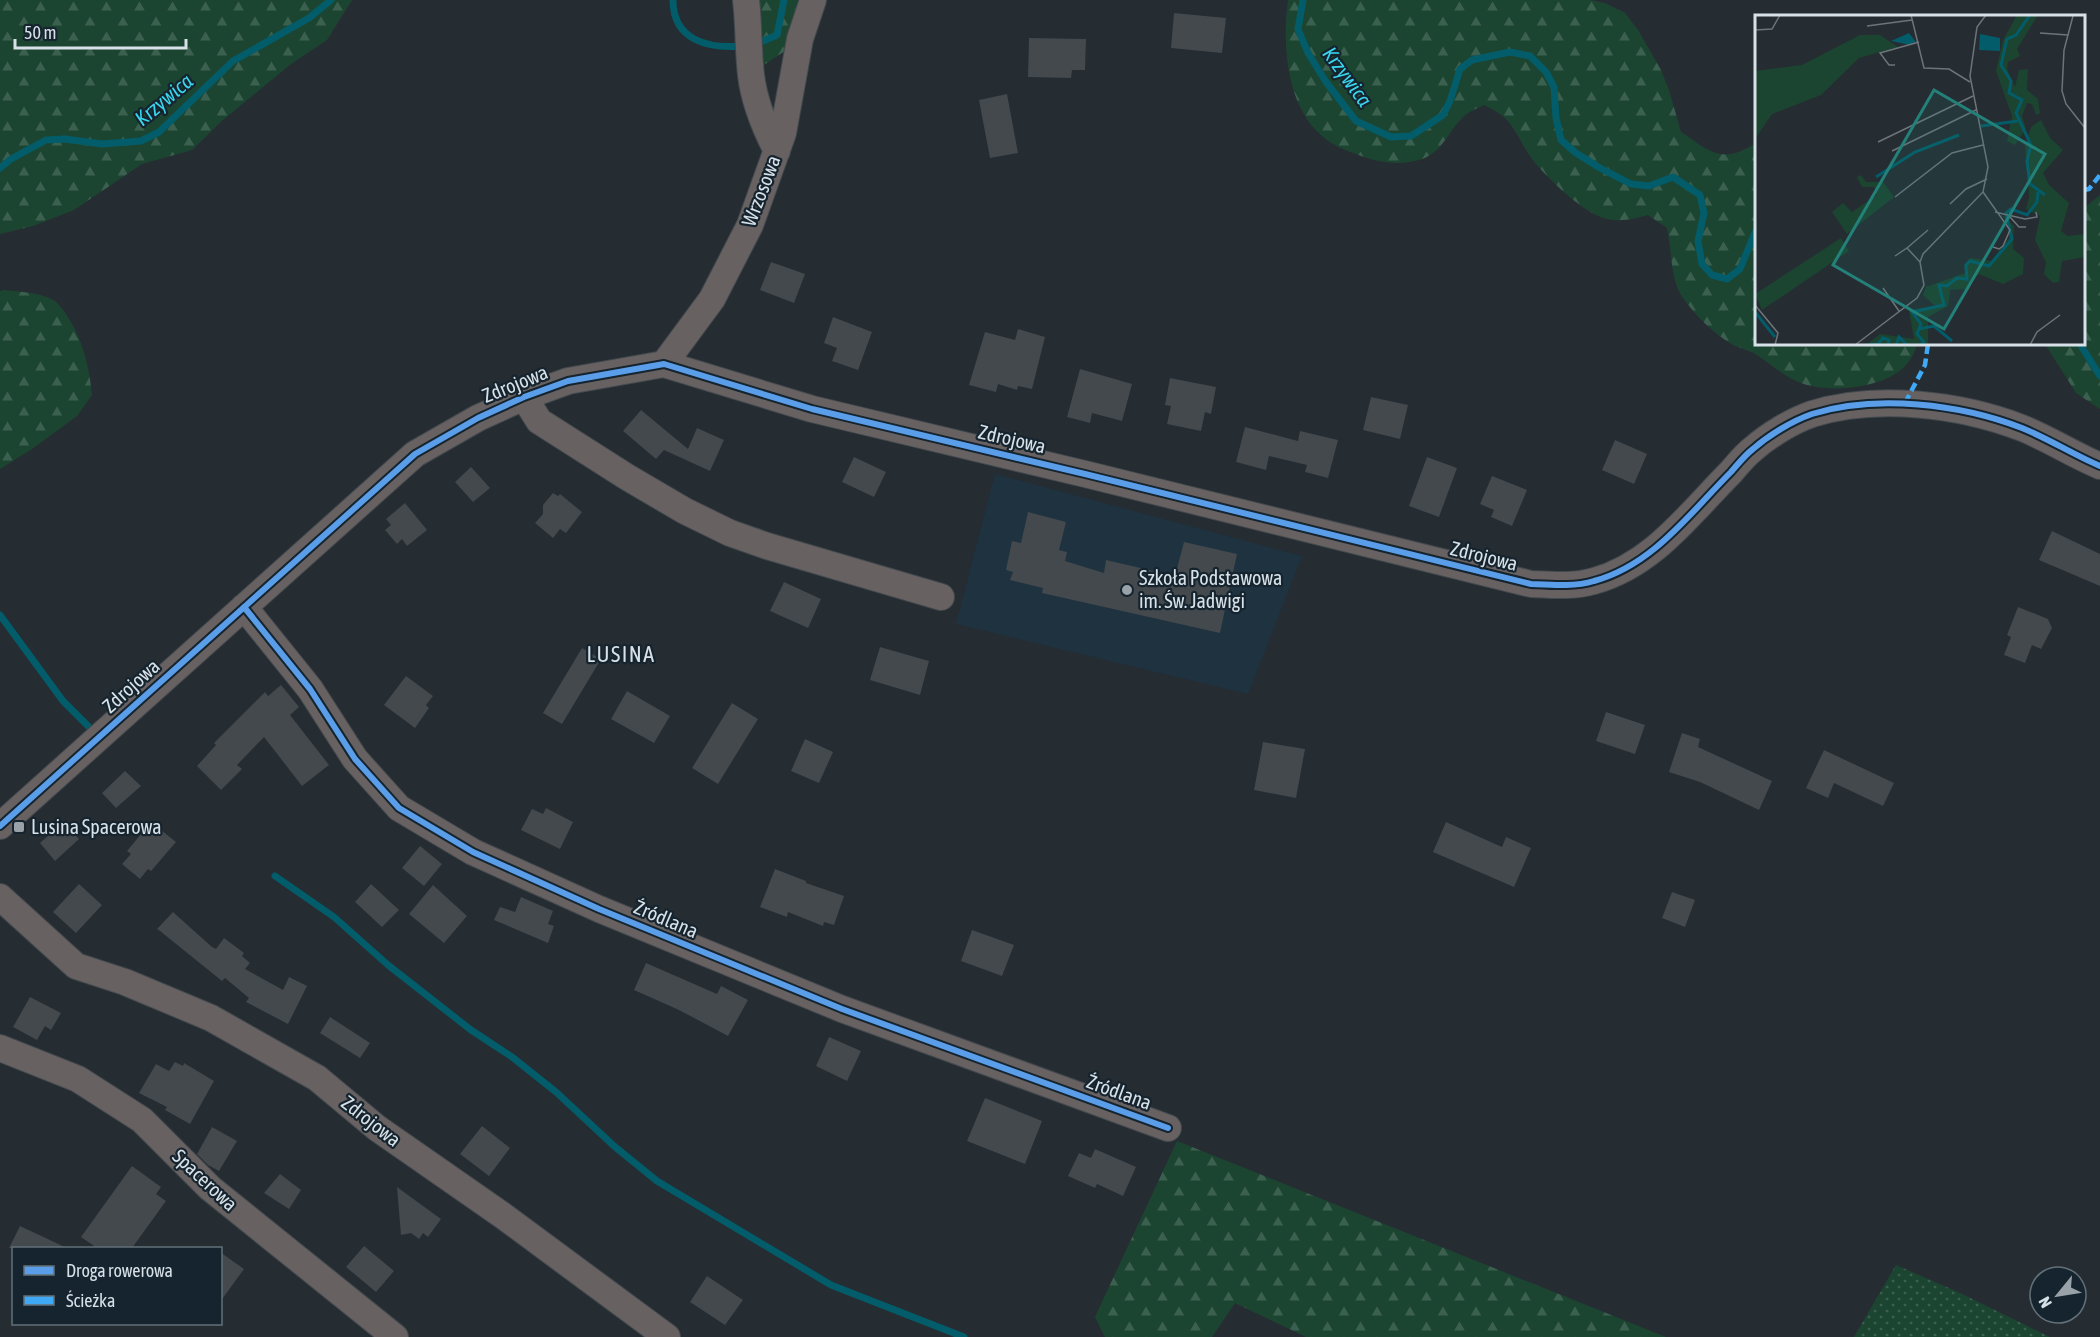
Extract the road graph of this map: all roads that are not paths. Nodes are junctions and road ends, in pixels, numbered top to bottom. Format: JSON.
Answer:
{"nodes":[{"id":1,"x":813,"y":0,"type":"edge"},
{"id":2,"x":747,"y":9,"type":"edge"},
{"id":3,"x":777,"y":151,"type":"junction"},
{"id":4,"x":664,"y":364,"type":"junction"},
{"id":5,"x":524,"y":397,"type":"junction"},
{"id":6,"x":2100,"y":466,"type":"edge"},
{"id":7,"x":941,"y":597,"type":"dead end"},
{"id":8,"x":244,"y":607,"type":"junction"},
{"id":9,"x":0,"y":826,"type":"edge"},
{"id":10,"x":0,"y":897,"type":"edge"},
{"id":11,"x":0,"y":1048,"type":"edge"},
{"id":12,"x":1168,"y":1128,"type":"dead end"},
{"id":13,"x":395,"y":1337,"type":"edge"},
{"id":14,"x":667,"y":1337,"type":"edge"}],
"edges":[{"from":1,"to":3,"type":"street","name":"Wrzosowa"},
{"from":2,"to":3,"type":"street"},
{"from":3,"to":4,"type":"street","name":"Wrzosowa"},
{"from":4,"to":5,"type":"street","name":"Zdrojowa"},
{"from":4,"to":6,"type":"street","name":"Zdrojowa"},
{"from":5,"to":7,"type":"street"},
{"from":5,"to":8,"type":"street","name":"Zdrojowa"},
{"from":8,"to":9,"type":"street","name":"Zdrojowa"},
{"from":8,"to":12,"type":"street","name":"Źródlana"},
{"from":10,"to":14,"type":"street","name":"Zdrojowa"},
{"from":11,"to":13,"type":"street","name":"Spacerowa"}]}
